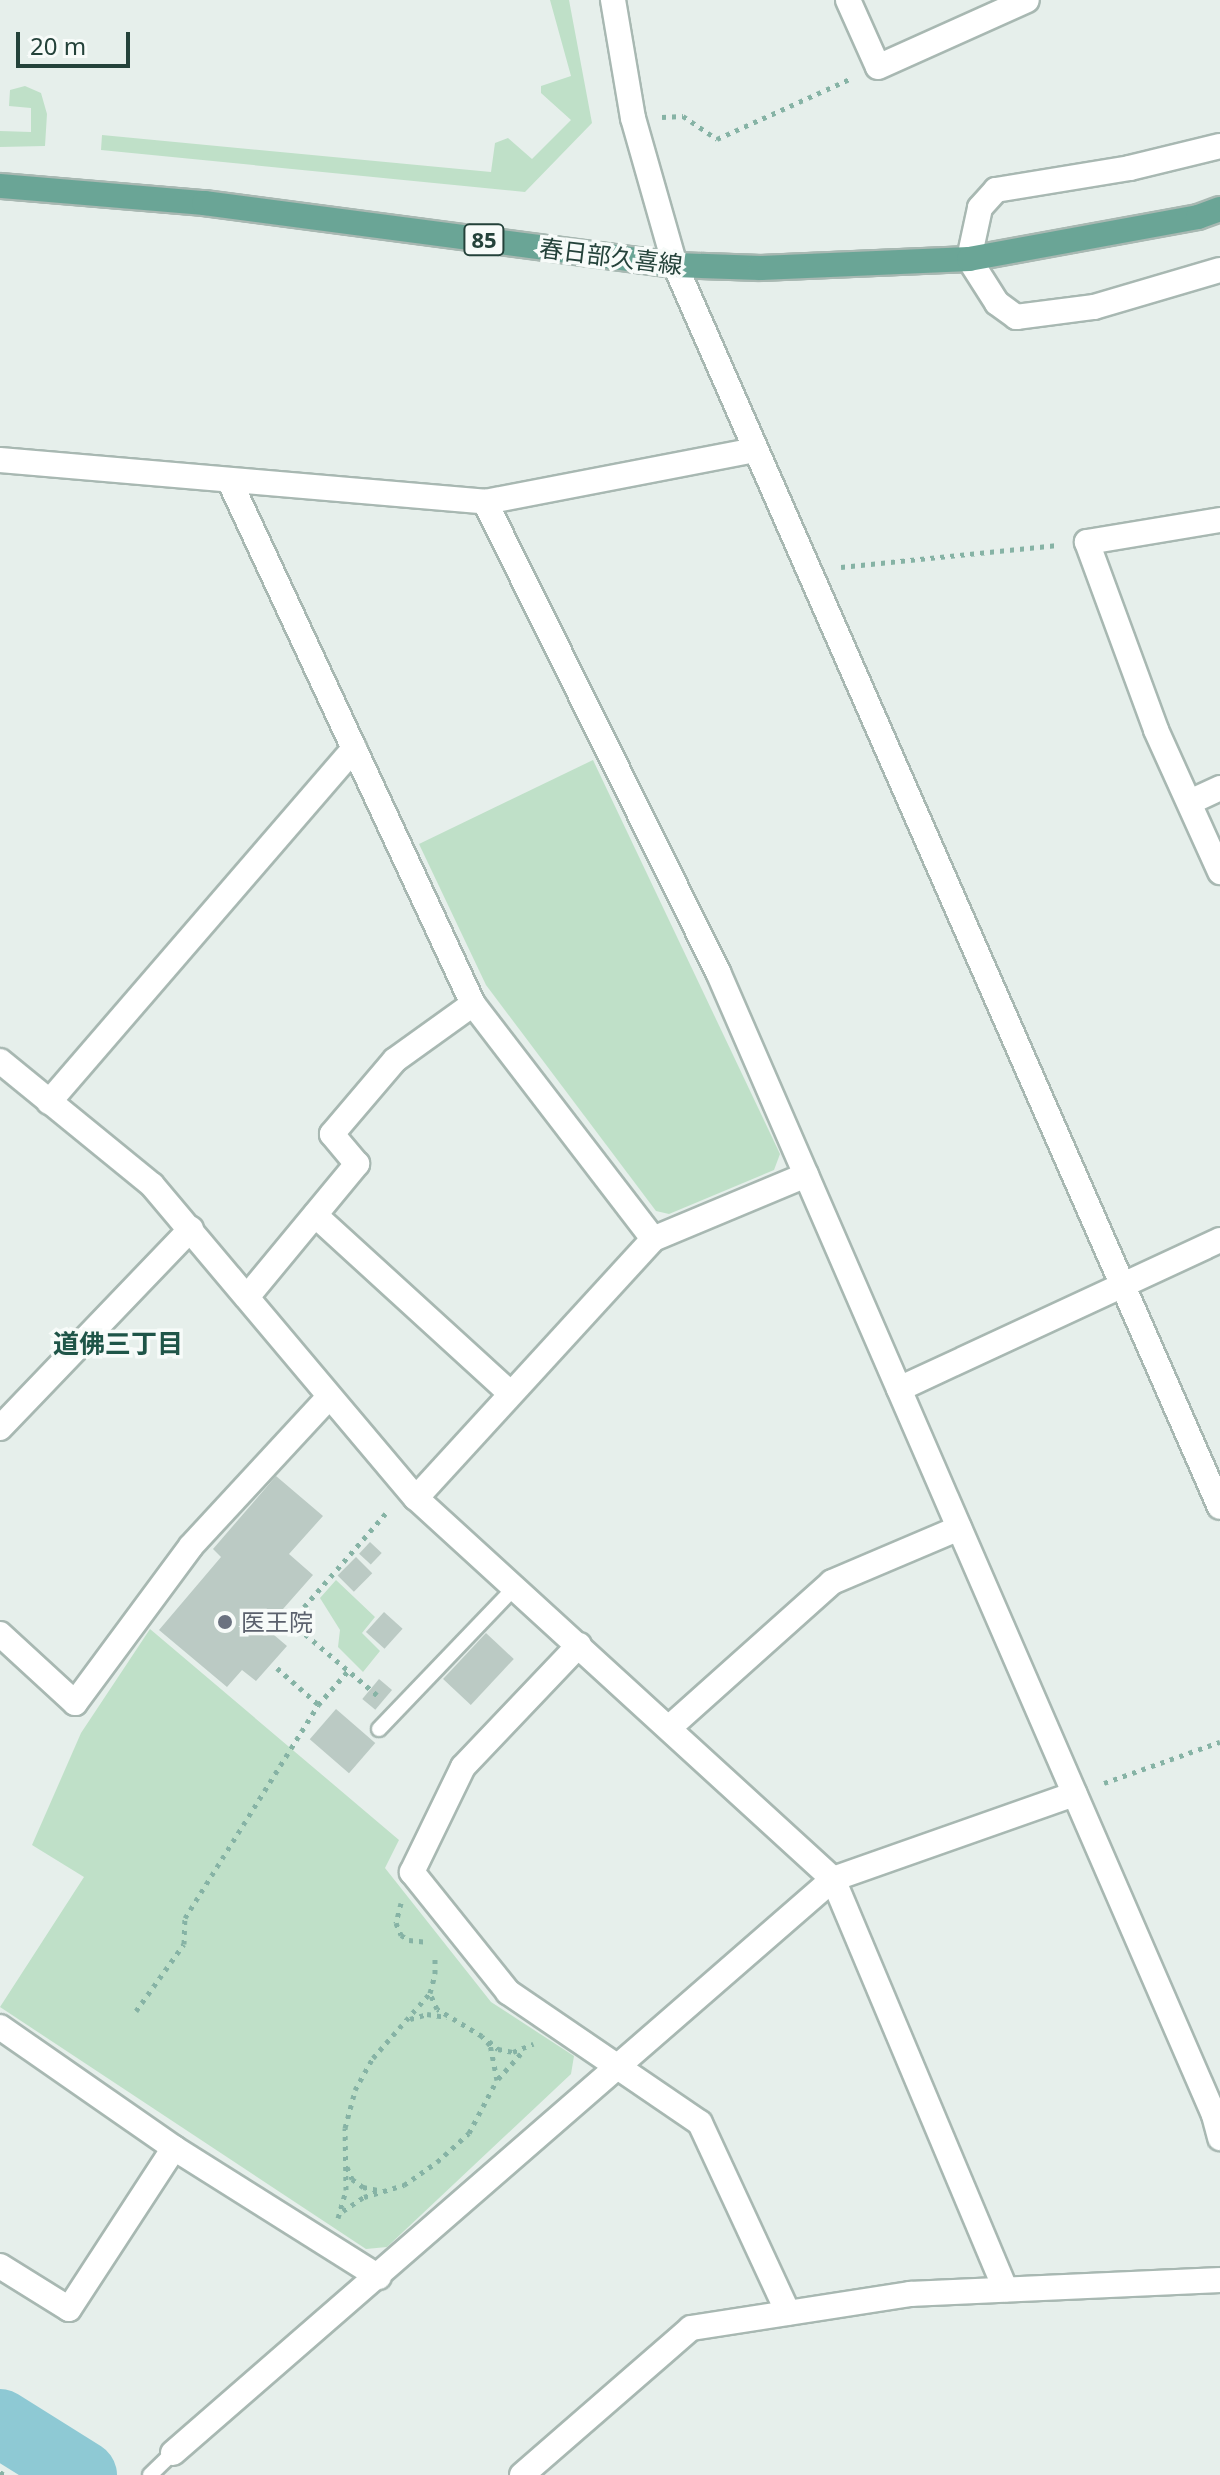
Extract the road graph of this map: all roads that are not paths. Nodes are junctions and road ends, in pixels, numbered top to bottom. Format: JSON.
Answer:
{"nodes":[{"id":1,"x":613,"y":0,"type":"edge"},
{"id":2,"x":848,"y":0,"type":"edge"},
{"id":3,"x":1016,"y":2,"type":"edge"},
{"id":4,"x":1220,"y":146,"type":"edge"},
{"id":5,"x":0,"y":186,"type":"edge"},
{"id":6,"x":1220,"y":209,"type":"edge"},
{"id":7,"x":969,"y":259,"type":"junction"},
{"id":8,"x":675,"y":265,"type":"junction"},
{"id":9,"x":1220,"y":270,"type":"edge"},
{"id":10,"x":755,"y":450,"type":"junction"},
{"id":11,"x":0,"y":460,"type":"edge"},
{"id":12,"x":230,"y":482,"type":"junction"},
{"id":13,"x":485,"y":502,"type":"junction"},
{"id":14,"x":1220,"y":520,"type":"edge"},
{"id":15,"x":354,"y":749,"type":"junction"},
{"id":16,"x":1220,"y":788,"type":"edge"},
{"id":17,"x":1190,"y":802,"type":"junction"},
{"id":18,"x":1220,"y":872,"type":"edge"},
{"id":19,"x":473,"y":1004,"type":"junction"},
{"id":20,"x":0,"y":1061,"type":"edge"},
{"id":21,"x":49,"y":1102,"type":"junction"},
{"id":22,"x":806,"y":1175,"type":"junction"},
{"id":23,"x":315,"y":1215,"type":"junction"},
{"id":24,"x":191,"y":1229,"type":"junction"},
{"id":25,"x":653,"y":1239,"type":"junction"},
{"id":26,"x":1220,"y":1240,"type":"edge"},
{"id":27,"x":1122,"y":1285,"type":"junction"},
{"id":28,"x":247,"y":1297,"type":"junction"},
{"id":29,"x":899,"y":1389,"type":"junction"},
{"id":30,"x":511,"y":1394,"type":"junction"},
{"id":31,"x":329,"y":1397,"type":"junction"},
{"id":32,"x":0,"y":1428,"type":"edge"},
{"id":33,"x":412,"y":1493,"type":"junction"},
{"id":34,"x":1220,"y":1507,"type":"edge"},
{"id":35,"x":959,"y":1528,"type":"junction"},
{"id":36,"x":515,"y":1587,"type":"junction"},
{"id":37,"x":0,"y":1634,"type":"edge"},
{"id":38,"x":579,"y":1645,"type":"junction"},
{"id":39,"x":670,"y":1727,"type":"junction"},
{"id":40,"x":379,"y":1729,"type":"dead end"},
{"id":41,"x":1075,"y":1794,"type":"junction"},
{"id":42,"x":833,"y":1879,"type":"junction"},
{"id":43,"x":0,"y":2027,"type":"edge"},
{"id":44,"x":618,"y":2067,"type":"junction"},
{"id":45,"x":1220,"y":2138,"type":"edge"},
{"id":46,"x":174,"y":2148,"type":"junction"},
{"id":47,"x":0,"y":2266,"type":"edge"},
{"id":48,"x":379,"y":2277,"type":"junction"},
{"id":49,"x":1220,"y":2280,"type":"edge"},
{"id":50,"x":1005,"y":2289,"type":"junction"},
{"id":51,"x":788,"y":2313,"type":"junction"},
{"id":52,"x":173,"y":2453,"type":"joint"},
{"id":53,"x":150,"y":2475,"type":"edge"},
{"id":54,"x":522,"y":2475,"type":"edge"}],
"edges":[{"from":1,"to":8,"type":"street"},
{"from":2,"to":3,"type":"street"},
{"from":4,"to":7,"type":"street"},
{"from":5,"to":8,"type":"main road","name":"春日部久喜線","number":"85"},
{"from":6,"to":7,"type":"main road","name":"春日部久喜線","number":"85"},
{"from":7,"to":8,"type":"main road","name":"春日部久喜線","number":"85"},
{"from":7,"to":9,"type":"street"},
{"from":8,"to":10,"type":"street"},
{"from":10,"to":13,"type":"street"},
{"from":10,"to":27,"type":"street"},
{"from":11,"to":12,"type":"street"},
{"from":12,"to":13,"type":"street"},
{"from":12,"to":15,"type":"street"},
{"from":13,"to":22,"type":"street"},
{"from":14,"to":17,"type":"street"},
{"from":15,"to":19,"type":"street"},
{"from":15,"to":21,"type":"street"},
{"from":16,"to":17,"type":"street"},
{"from":17,"to":18,"type":"street"},
{"from":19,"to":23,"type":"street"},
{"from":19,"to":25,"type":"street"},
{"from":20,"to":21,"type":"street"},
{"from":21,"to":24,"type":"street"},
{"from":22,"to":25,"type":"street"},
{"from":22,"to":29,"type":"street"},
{"from":23,"to":28,"type":"street"},
{"from":23,"to":30,"type":"street"},
{"from":24,"to":28,"type":"street"},
{"from":24,"to":32,"type":"street"},
{"from":25,"to":30,"type":"street"},
{"from":26,"to":27,"type":"street"},
{"from":27,"to":29,"type":"street"},
{"from":27,"to":34,"type":"street"},
{"from":28,"to":31,"type":"street"},
{"from":29,"to":35,"type":"street"},
{"from":30,"to":33,"type":"street"},
{"from":31,"to":33,"type":"street"},
{"from":31,"to":37,"type":"street"},
{"from":33,"to":36,"type":"street"},
{"from":35,"to":39,"type":"street"},
{"from":35,"to":41,"type":"street"},
{"from":36,"to":38,"type":"street"},
{"from":36,"to":40,"type":"lane"},
{"from":38,"to":39,"type":"street"},
{"from":38,"to":44,"type":"street"},
{"from":39,"to":42,"type":"street"},
{"from":41,"to":42,"type":"street"},
{"from":41,"to":45,"type":"street"},
{"from":42,"to":44,"type":"street"},
{"from":42,"to":50,"type":"street"},
{"from":43,"to":46,"type":"street"},
{"from":44,"to":48,"type":"street"},
{"from":44,"to":51,"type":"street"},
{"from":46,"to":47,"type":"street"},
{"from":46,"to":48,"type":"street"},
{"from":48,"to":52,"type":"street"},
{"from":49,"to":50,"type":"street"},
{"from":50,"to":51,"type":"street"},
{"from":51,"to":54,"type":"street"},
{"from":52,"to":53,"type":"lane"}]}
